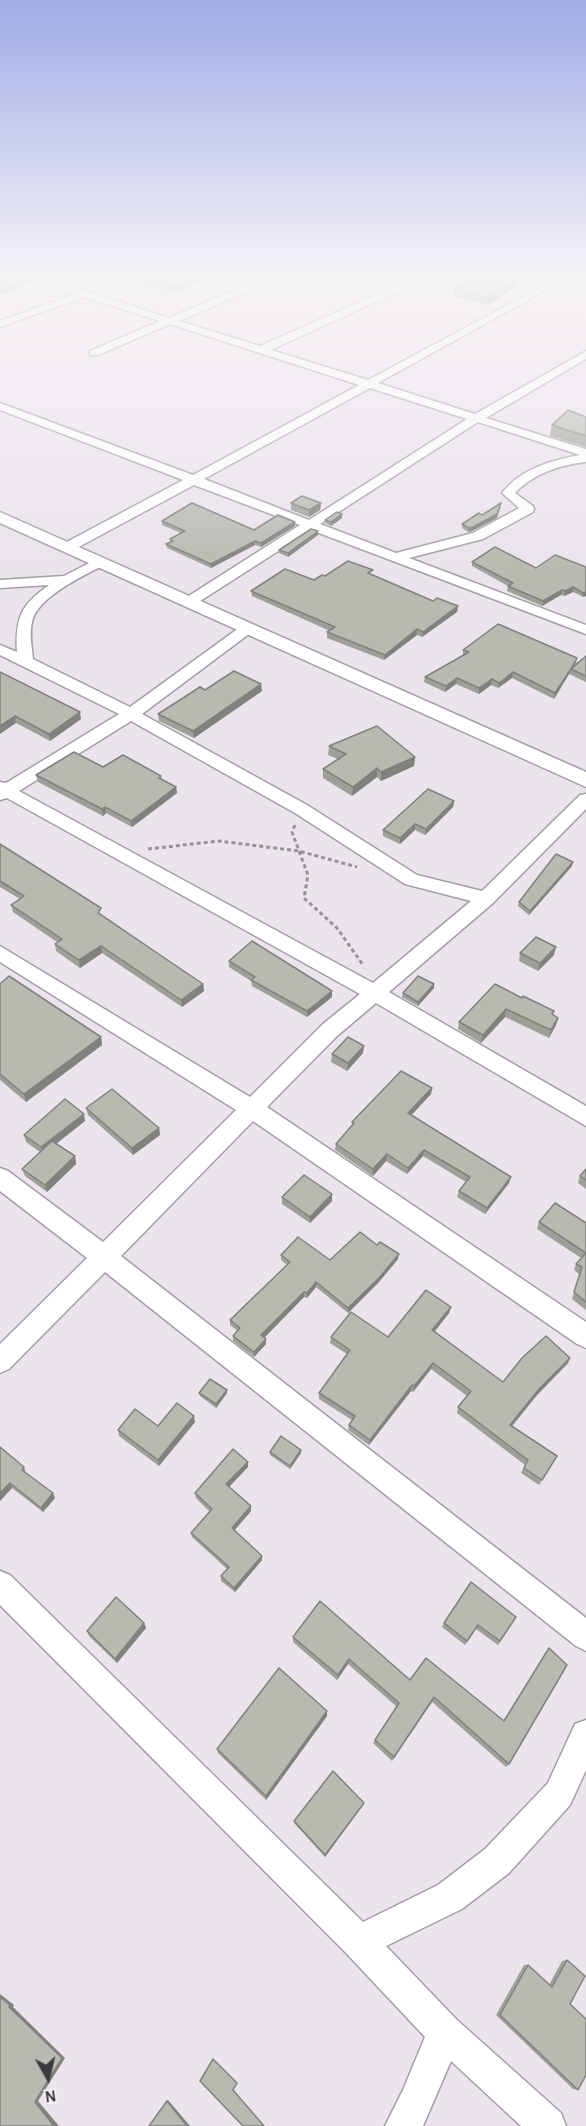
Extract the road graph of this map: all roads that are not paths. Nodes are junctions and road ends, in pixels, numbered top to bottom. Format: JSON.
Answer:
{"nodes":[{"id":1,"x":348,"y":378,"type":"edge"},
{"id":2,"x":377,"y":378,"type":"edge"},
{"id":3,"x":545,"y":378,"type":"edge"},
{"id":4,"x":366,"y":384,"type":"junction"},
{"id":5,"x":0,"y":406,"type":"edge"},
{"id":6,"x":475,"y":419,"type":"junction"},
{"id":7,"x":586,"y":453,"type":"edge"},
{"id":8,"x":586,"y":458,"type":"edge"},
{"id":9,"x":196,"y":480,"type":"junction"},
{"id":10,"x":0,"y":517,"type":"edge"},
{"id":11,"x":313,"y":524,"type":"junction"},
{"id":12,"x":68,"y":547,"type":"junction"},
{"id":13,"x":396,"y":557,"type":"junction"},
{"id":14,"x":99,"y":562,"type":"junction"},
{"id":15,"x":66,"y":580,"type":"junction"},
{"id":16,"x":0,"y":584,"type":"edge"},
{"id":17,"x":189,"y":602,"type":"junction"},
{"id":18,"x":248,"y":628,"type":"junction"},
{"id":19,"x":586,"y":630,"type":"edge"},
{"id":20,"x":0,"y":649,"type":"edge"},
{"id":21,"x":25,"y":662,"type":"junction"},
{"id":22,"x":131,"y":714,"type":"junction"},
{"id":23,"x":586,"y":780,"type":"edge"},
{"id":24,"x":2,"y":790,"type":"edge"},
{"id":25,"x":586,"y":800,"type":"edge"},
{"id":26,"x":486,"y":898,"type":"junction"},
{"id":27,"x":0,"y":953,"type":"edge"},
{"id":28,"x":375,"y":993,"type":"junction"},
{"id":29,"x":252,"y":1109,"type":"junction"},
{"id":30,"x":586,"y":1117,"type":"edge"},
{"id":31,"x":0,"y":1178,"type":"edge"},
{"id":32,"x":104,"y":1257,"type":"junction"},
{"id":33,"x":586,"y":1336,"type":"edge"},
{"id":34,"x":0,"y":1361,"type":"edge"},
{"id":35,"x":0,"y":1585,"type":"edge"},
{"id":36,"x":586,"y":1636,"type":"edge"},
{"id":37,"x":586,"y":1735,"type":"edge"},
{"id":38,"x":359,"y":1942,"type":"junction"},
{"id":39,"x":445,"y":2032,"type":"junction"},
{"id":40,"x":403,"y":2126,"type":"edge"},
{"id":41,"x":548,"y":2126,"type":"edge"}],
"edges":[{"from":1,"to":4,"type":"street"},
{"from":2,"to":4,"type":"street"},
{"from":3,"to":6,"type":"street"},
{"from":4,"to":6,"type":"street"},
{"from":4,"to":9,"type":"street"},
{"from":5,"to":9,"type":"street"},
{"from":6,"to":7,"type":"street"},
{"from":6,"to":11,"type":"street"},
{"from":8,"to":13,"type":"street"},
{"from":9,"to":11,"type":"street"},
{"from":9,"to":12,"type":"street"},
{"from":10,"to":12,"type":"street"},
{"from":11,"to":13,"type":"street"},
{"from":11,"to":17,"type":"street"},
{"from":12,"to":14,"type":"street"},
{"from":13,"to":19,"type":"street"},
{"from":14,"to":15,"type":"street"},
{"from":14,"to":17,"type":"street"},
{"from":15,"to":16,"type":"street"},
{"from":15,"to":21,"type":"street"},
{"from":17,"to":18,"type":"street"},
{"from":18,"to":22,"type":"street"},
{"from":18,"to":23,"type":"street"},
{"from":20,"to":21,"type":"street"},
{"from":21,"to":22,"type":"street"},
{"from":22,"to":24,"type":"street"},
{"from":22,"to":26,"type":"street"},
{"from":24,"to":28,"type":"street"},
{"from":25,"to":26,"type":"street"},
{"from":26,"to":28,"type":"street"},
{"from":27,"to":29,"type":"street"},
{"from":28,"to":29,"type":"street"},
{"from":28,"to":30,"type":"street"},
{"from":29,"to":32,"type":"street"},
{"from":29,"to":33,"type":"street"},
{"from":31,"to":32,"type":"street"},
{"from":32,"to":34,"type":"street"},
{"from":32,"to":36,"type":"street"},
{"from":35,"to":38,"type":"street"},
{"from":37,"to":38,"type":"street"},
{"from":38,"to":39,"type":"street"},
{"from":39,"to":40,"type":"street"},
{"from":39,"to":41,"type":"street"}]}
